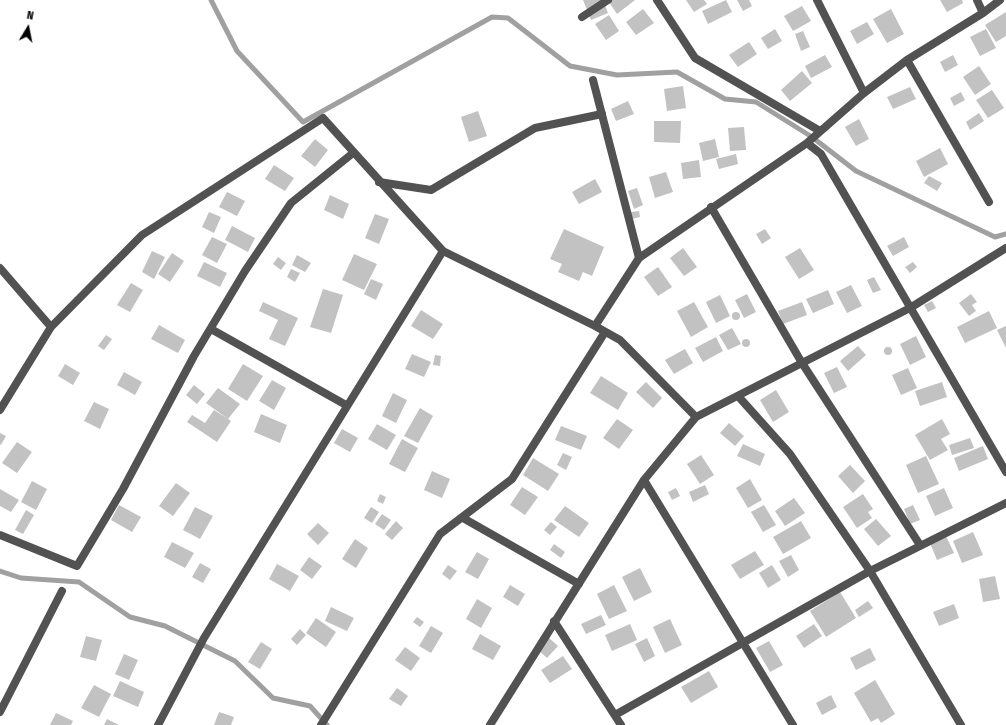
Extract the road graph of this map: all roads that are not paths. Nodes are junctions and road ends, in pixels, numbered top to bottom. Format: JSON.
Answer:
{"nodes":[{"id":1,"x":608,"y":0,"type":"edge"},
{"id":2,"x":657,"y":0,"type":"edge"},
{"id":3,"x":817,"y":0,"type":"edge"},
{"id":4,"x":977,"y":0,"type":"edge"},
{"id":5,"x":1000,"y":0,"type":"edge"},
{"id":6,"x":983,"y":13,"type":"junction"},
{"id":7,"x":582,"y":17,"type":"dead end"},
{"id":8,"x":907,"y":60,"type":"junction"},
{"id":9,"x":593,"y":80,"type":"dead end"},
{"id":10,"x":864,"y":93,"type":"junction"},
{"id":11,"x":602,"y":114,"type":"junction"},
{"id":12,"x":820,"y":131,"type":"junction"},
{"id":13,"x":807,"y":143,"type":"junction"},
{"id":14,"x":353,"y":152,"type":"junction"},
{"id":15,"x":379,"y":182,"type":"junction"},
{"id":16,"x":989,"y":202,"type":"dead end"},
{"id":17,"x":712,"y":207,"type":"junction"},
{"id":18,"x":1006,"y":248,"type":"edge"},
{"id":19,"x":443,"y":251,"type":"junction"},
{"id":20,"x":639,"y":258,"type":"junction"},
{"id":21,"x":0,"y":268,"type":"edge"},
{"id":22,"x":910,"y":308,"type":"junction"},
{"id":23,"x":595,"y":326,"type":"junction"},
{"id":24,"x":51,"y":327,"type":"junction"},
{"id":25,"x":211,"y":329,"type":"junction"},
{"id":26,"x":605,"y":332,"type":"junction"},
{"id":27,"x":802,"y":363,"type":"junction"},
{"id":28,"x":738,"y":396,"type":"junction"},
{"id":29,"x":346,"y":405,"type":"junction"},
{"id":30,"x":0,"y":410,"type":"edge"},
{"id":31,"x":696,"y":417,"type":"junction"},
{"id":32,"x":1006,"y":472,"type":"edge"},
{"id":33,"x":644,"y":480,"type":"junction"},
{"id":34,"x":1006,"y":503,"type":"edge"},
{"id":35,"x":463,"y":518,"type":"junction"},
{"id":36,"x":0,"y":535,"type":"edge"},
{"id":37,"x":920,"y":545,"type":"junction"},
{"id":38,"x":870,"y":571,"type":"junction"},
{"id":39,"x":579,"y":584,"type":"junction"},
{"id":40,"x":62,"y":591,"type":"dead end"},
{"id":41,"x":554,"y":621,"type":"junction"},
{"id":42,"x":743,"y":641,"type":"junction"},
{"id":43,"x":0,"y":712,"type":"edge"},
{"id":44,"x":615,"y":715,"type":"junction"},
{"id":45,"x":321,"y":724,"type":"edge"},
{"id":46,"x":158,"y":725,"type":"edge"},
{"id":47,"x":490,"y":725,"type":"edge"},
{"id":48,"x":620,"y":725,"type":"edge"},
{"id":49,"x":793,"y":725,"type":"edge"},
{"id":50,"x":961,"y":725,"type":"edge"}],
"edges":[{"from":1,"to":7,"type":"street"},
{"from":2,"to":12,"type":"street"},
{"from":3,"to":10,"type":"street"},
{"from":4,"to":6,"type":"street"},
{"from":5,"to":6,"type":"street"},
{"from":6,"to":8,"type":"street"},
{"from":8,"to":10,"type":"street"},
{"from":8,"to":16,"type":"street"},
{"from":9,"to":11,"type":"street"},
{"from":10,"to":12,"type":"street"},
{"from":11,"to":15,"type":"street"},
{"from":11,"to":20,"type":"street"},
{"from":12,"to":13,"type":"street"},
{"from":13,"to":17,"type":"street"},
{"from":13,"to":22,"type":"street"},
{"from":14,"to":15,"type":"street"},
{"from":14,"to":24,"type":"street"},
{"from":14,"to":25,"type":"street"},
{"from":15,"to":19,"type":"street"},
{"from":17,"to":20,"type":"street"},
{"from":17,"to":27,"type":"street"},
{"from":18,"to":22,"type":"street"},
{"from":19,"to":23,"type":"street"},
{"from":19,"to":29,"type":"street"},
{"from":20,"to":23,"type":"street"},
{"from":21,"to":24,"type":"street"},
{"from":22,"to":27,"type":"street"},
{"from":22,"to":32,"type":"street"},
{"from":23,"to":26,"type":"street"},
{"from":24,"to":30,"type":"street"},
{"from":25,"to":29,"type":"street"},
{"from":25,"to":36,"type":"street"},
{"from":26,"to":31,"type":"street"},
{"from":26,"to":35,"type":"street"},
{"from":27,"to":28,"type":"street"},
{"from":27,"to":37,"type":"street"},
{"from":28,"to":31,"type":"street"},
{"from":28,"to":38,"type":"street"},
{"from":29,"to":46,"type":"street"},
{"from":31,"to":33,"type":"street"},
{"from":33,"to":39,"type":"street"},
{"from":33,"to":42,"type":"street"},
{"from":34,"to":37,"type":"street"},
{"from":35,"to":39,"type":"street"},
{"from":35,"to":45,"type":"street"},
{"from":37,"to":38,"type":"street"},
{"from":38,"to":42,"type":"street"},
{"from":38,"to":50,"type":"street"},
{"from":39,"to":41,"type":"street"},
{"from":40,"to":43,"type":"street"},
{"from":41,"to":44,"type":"street"},
{"from":41,"to":47,"type":"street"},
{"from":42,"to":44,"type":"street"},
{"from":42,"to":49,"type":"street"},
{"from":44,"to":48,"type":"street"}]}
